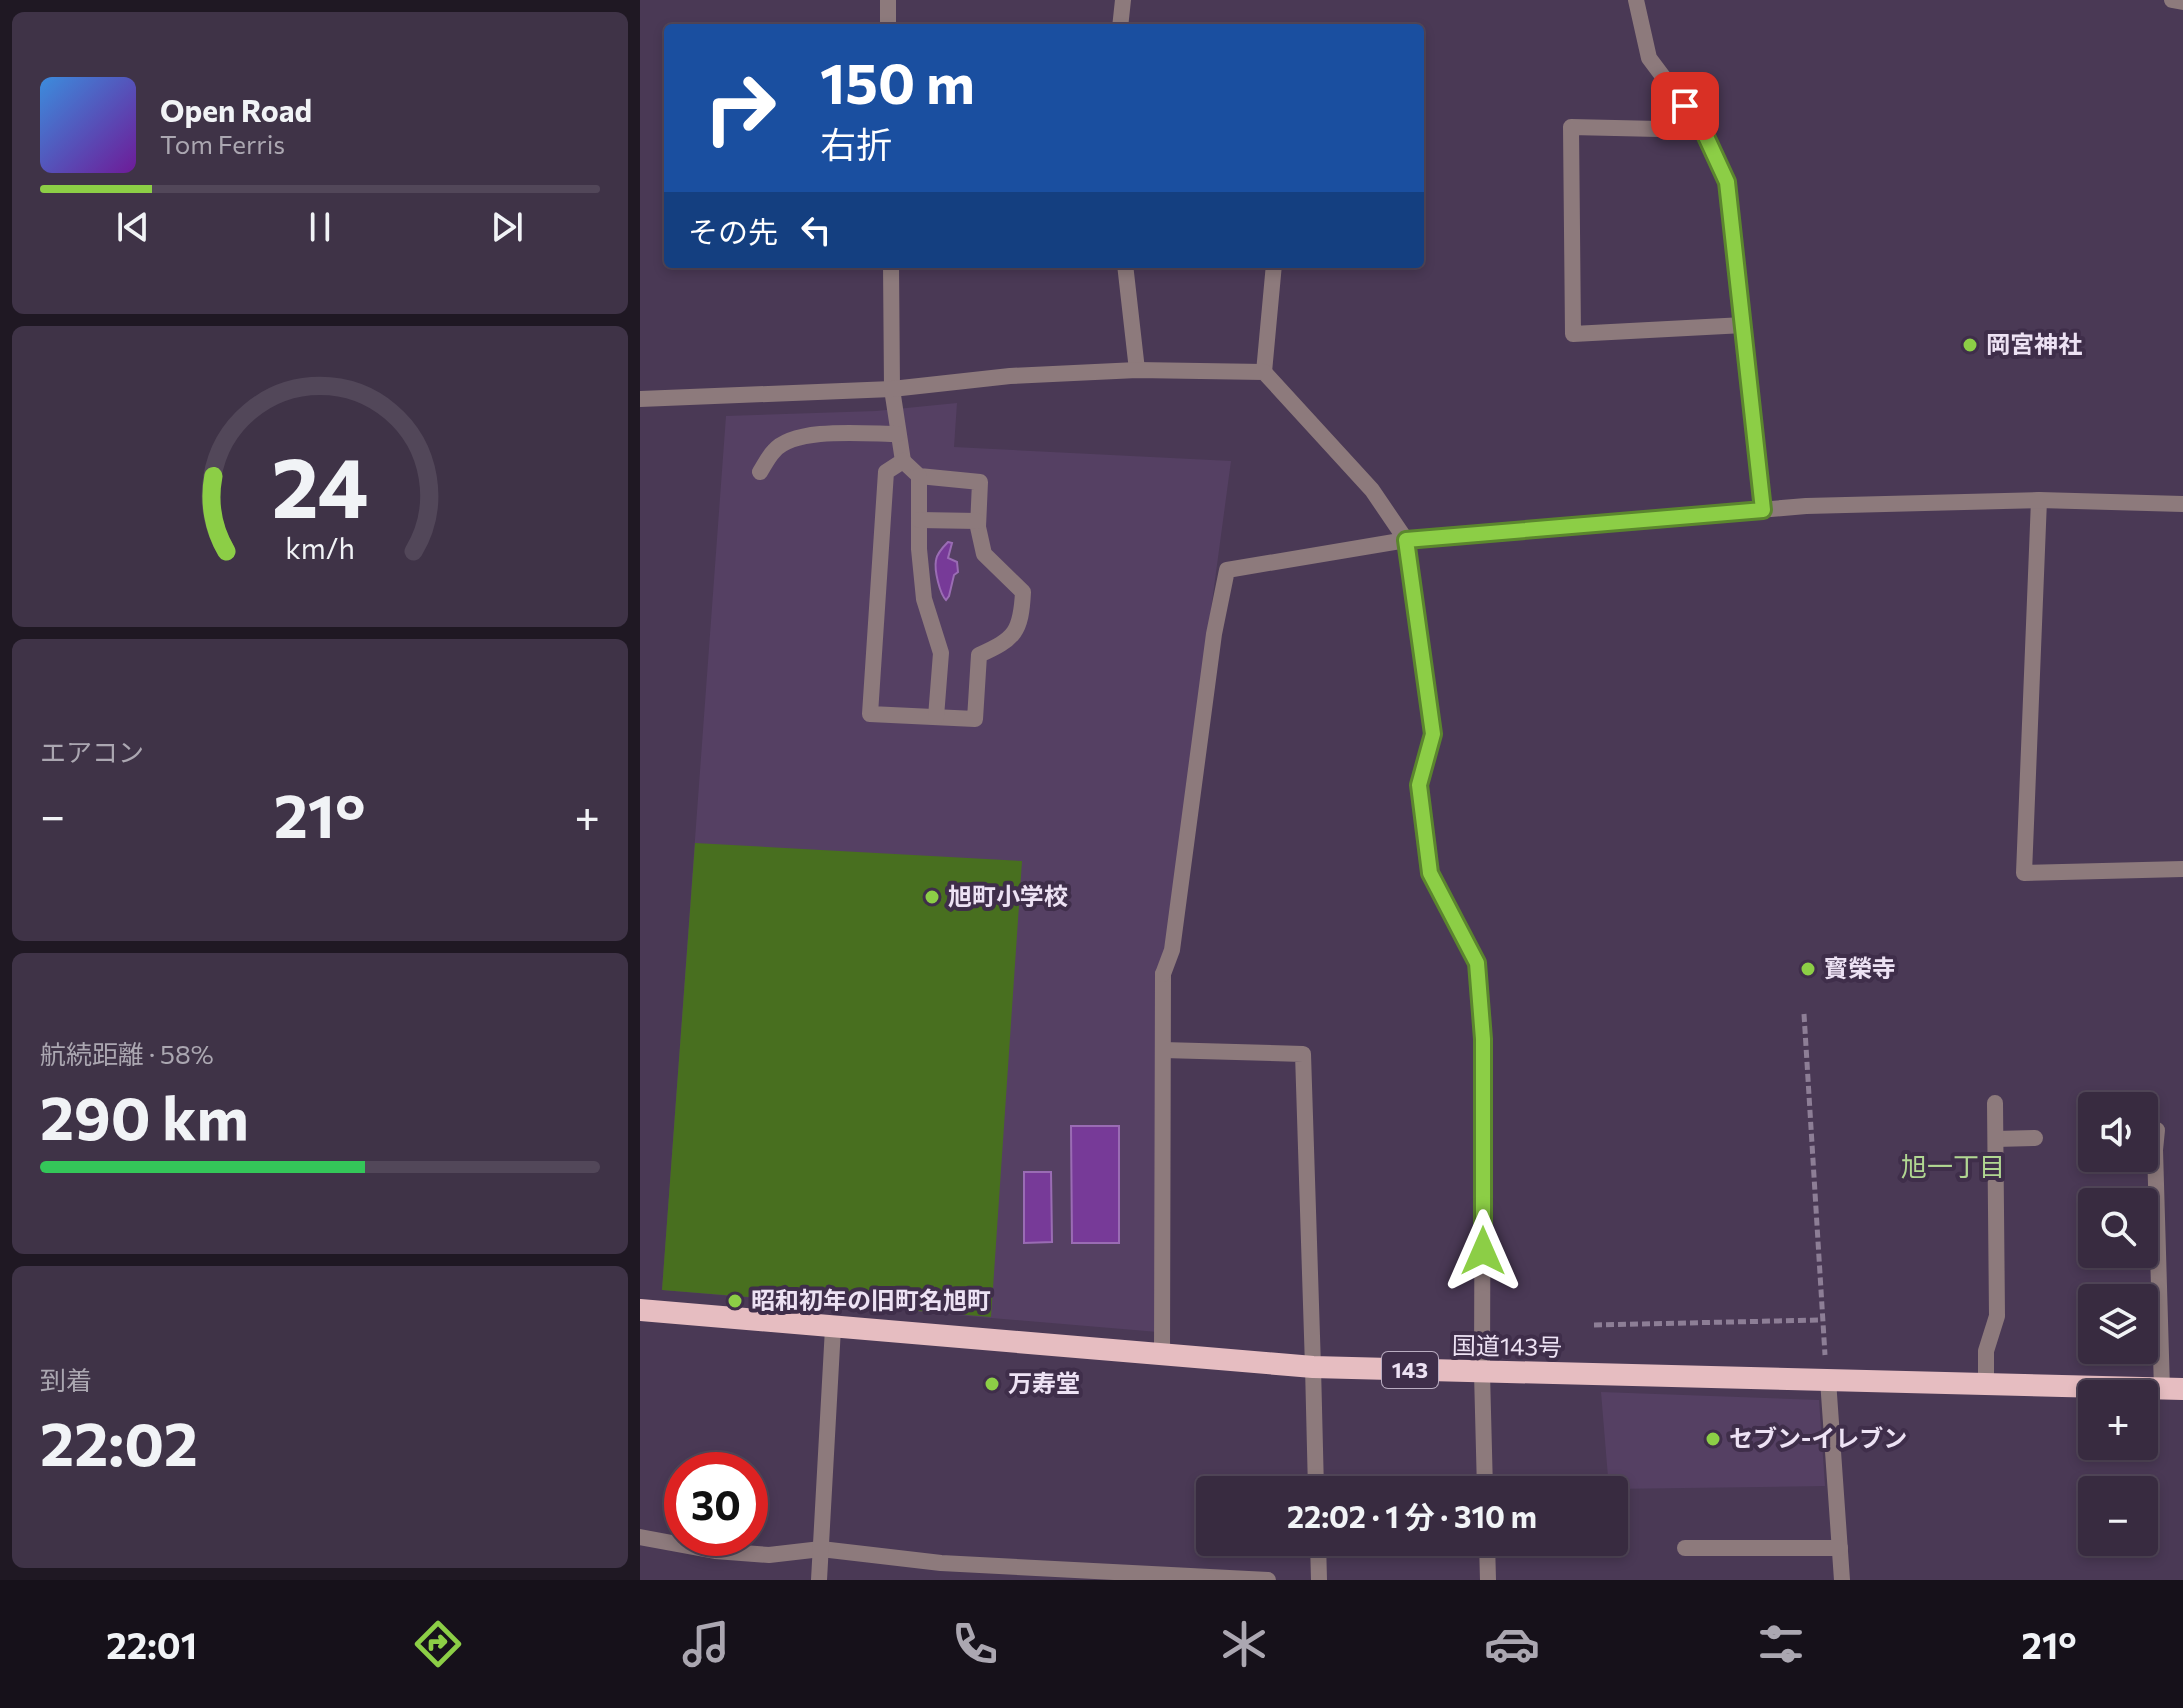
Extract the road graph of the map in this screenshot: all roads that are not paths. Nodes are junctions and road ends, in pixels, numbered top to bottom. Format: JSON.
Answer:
{"nodes":[{"id":1,"x":888,"y":0,"type":"edge"},
{"id":2,"x":1123,"y":0,"type":"edge"},
{"id":3,"x":1636,"y":0,"type":"edge"},
{"id":4,"x":2172,"y":0,"type":"edge"},
{"id":5,"x":2183,"y":2,"type":"edge"},
{"id":6,"x":888,"y":24,"type":"edge"},
{"id":7,"x":1120,"y":24,"type":"edge"},
{"id":8,"x":1703,"y":130,"type":"junction"},
{"id":9,"x":891,"y":268,"type":"edge"},
{"id":10,"x":1125,"y":268,"type":"edge"},
{"id":11,"x":1274,"y":268,"type":"edge"},
{"id":12,"x":1744,"y":325,"type":"junction"},
{"id":13,"x":1137,"y":370,"type":"junction"},
{"id":14,"x":1264,"y":372,"type":"junction"},
{"id":15,"x":892,"y":389,"type":"junction"},
{"id":16,"x":640,"y":399,"type":"edge"},
{"id":17,"x":898,"y":434,"type":"junction"},
{"id":18,"x":903,"y":461,"type":"junction"},
{"id":19,"x":760,"y":472,"type":"dead end"},
{"id":20,"x":919,"y":476,"type":"junction"},
{"id":21,"x":2039,"y":500,"type":"junction"},
{"id":22,"x":2183,"y":504,"type":"edge"},
{"id":23,"x":1763,"y":510,"type":"junction"},
{"id":24,"x":919,"y":520,"type":"junction"},
{"id":25,"x":978,"y":521,"type":"junction"},
{"id":26,"x":1406,"y":540,"type":"junction"},
{"id":27,"x":936,"y":717,"type":"junction"},
{"id":28,"x":2183,"y":869,"type":"edge"},
{"id":29,"x":1163,"y":1050,"type":"junction"},
{"id":30,"x":1995,"y":1103,"type":"dead end"},
{"id":31,"x":2035,"y":1138,"type":"dead end"},
{"id":32,"x":1996,"y":1139,"type":"junction"},
{"id":33,"x":2152,"y":1172,"type":"edge"},
{"id":34,"x":640,"y":1310,"type":"edge"},
{"id":35,"x":833,"y":1328,"type":"junction"},
{"id":36,"x":1162,"y":1353,"type":"junction"},
{"id":37,"x":1313,"y":1367,"type":"junction"},
{"id":38,"x":1482,"y":1373,"type":"junction"},
{"id":39,"x":1828,"y":1380,"type":"junction"},
{"id":40,"x":1986,"y":1385,"type":"junction"},
{"id":41,"x":2173,"y":1389,"type":"edge"},
{"id":42,"x":1316,"y":1476,"type":"edge"},
{"id":43,"x":1485,"y":1476,"type":"edge"},
{"id":44,"x":640,"y":1537,"type":"edge"},
{"id":45,"x":1685,"y":1548,"type":"dead end"},
{"id":46,"x":1840,"y":1548,"type":"junction"},
{"id":47,"x":821,"y":1549,"type":"junction"},
{"id":48,"x":1318,"y":1556,"type":"edge"},
{"id":49,"x":1487,"y":1556,"type":"edge"},
{"id":50,"x":819,"y":1580,"type":"edge"},
{"id":51,"x":1268,"y":1580,"type":"edge"},
{"id":52,"x":1319,"y":1580,"type":"edge"},
{"id":53,"x":1488,"y":1580,"type":"edge"},
{"id":54,"x":1842,"y":1580,"type":"edge"}],
"edges":[{"from":1,"to":6,"type":"street"},
{"from":2,"to":7,"type":"street"},
{"from":3,"to":8,"type":"street"},
{"from":4,"to":5,"type":"street"},
{"from":8,"to":12,"type":"street"},
{"from":8,"to":12,"type":"street"},
{"from":9,"to":15,"type":"street"},
{"from":10,"to":13,"type":"street"},
{"from":11,"to":14,"type":"street"},
{"from":12,"to":23,"type":"street"},
{"from":13,"to":14,"type":"street"},
{"from":13,"to":15,"type":"street"},
{"from":14,"to":26,"type":"street"},
{"from":15,"to":16,"type":"street"},
{"from":15,"to":17,"type":"street"},
{"from":17,"to":18,"type":"street"},
{"from":17,"to":19,"type":"street"},
{"from":18,"to":20,"type":"street"},
{"from":18,"to":27,"type":"street"},
{"from":20,"to":24,"type":"street"},
{"from":20,"to":25,"type":"street"},
{"from":21,"to":22,"type":"street"},
{"from":21,"to":23,"type":"street"},
{"from":21,"to":28,"type":"street"},
{"from":23,"to":26,"type":"street"},
{"from":24,"to":25,"type":"street"},
{"from":24,"to":27,"type":"street"},
{"from":25,"to":27,"type":"street"},
{"from":26,"to":29,"type":"street"},
{"from":26,"to":38,"type":"street"},
{"from":29,"to":36,"type":"street"},
{"from":29,"to":37,"type":"street"},
{"from":30,"to":32,"type":"street"},
{"from":31,"to":32,"type":"street"},
{"from":32,"to":40,"type":"street"},
{"from":33,"to":41,"type":"street"},
{"from":34,"to":35,"type":"highway","name":"国道143号","number":"143"},
{"from":35,"to":36,"type":"highway","name":"国道143号","number":"143"},
{"from":35,"to":47,"type":"street"},
{"from":36,"to":37,"type":"highway","name":"国道143号","number":"143"},
{"from":37,"to":38,"type":"highway","name":"国道143号","number":"143"},
{"from":37,"to":42,"type":"street"},
{"from":38,"to":39,"type":"highway","name":"国道143号","number":"143"},
{"from":38,"to":43,"type":"street"},
{"from":39,"to":40,"type":"highway","name":"国道143号","number":"143"},
{"from":39,"to":46,"type":"street"},
{"from":40,"to":41,"type":"highway","name":"国道143号","number":"143"},
{"from":44,"to":47,"type":"street"},
{"from":45,"to":46,"type":"street"},
{"from":46,"to":54,"type":"street"},
{"from":47,"to":50,"type":"street"},
{"from":47,"to":51,"type":"street"},
{"from":48,"to":52,"type":"street"},
{"from":49,"to":53,"type":"street"}]}
